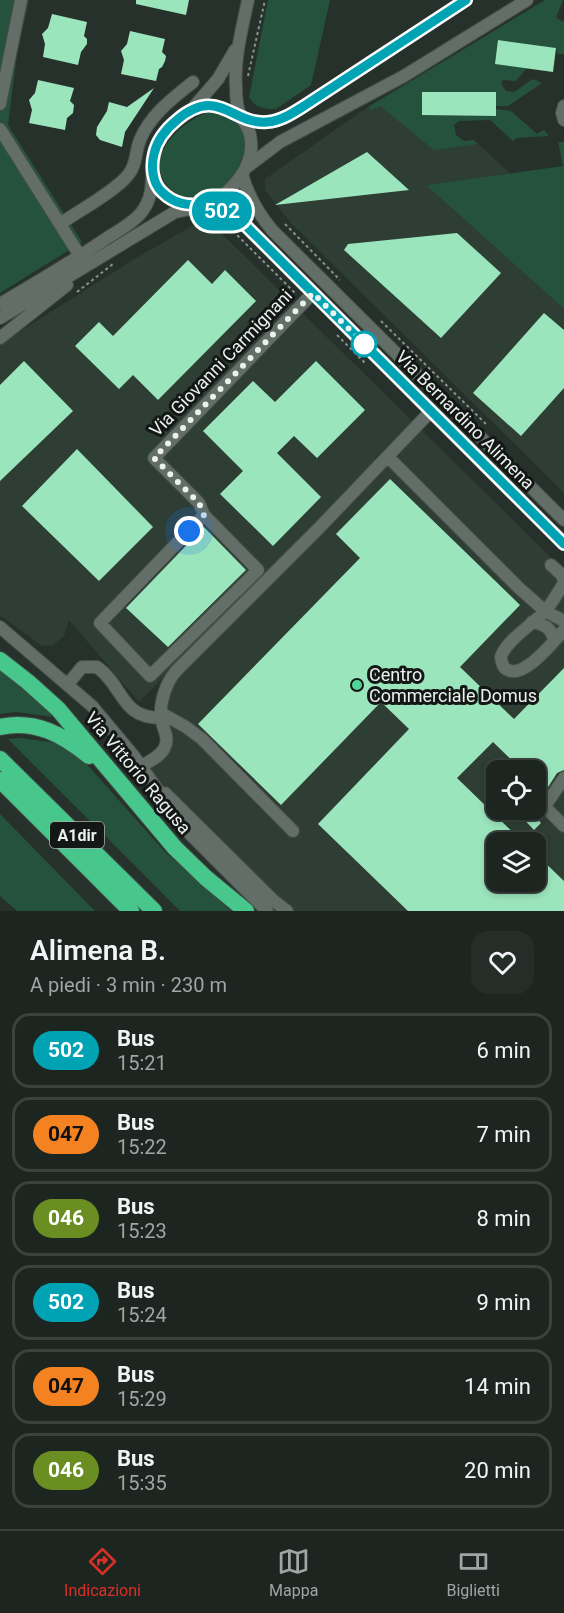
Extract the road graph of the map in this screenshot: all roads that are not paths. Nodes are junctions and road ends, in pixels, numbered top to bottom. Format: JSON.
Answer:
{"nodes":[{"id":1,"x":21,"y":0,"type":"edge"},
{"id":2,"x":248,"y":0,"type":"edge"},
{"id":3,"x":466,"y":0,"type":"edge"},
{"id":4,"x":527,"y":0,"type":"edge"},
{"id":5,"x":240,"y":41,"type":"junction"},
{"id":6,"x":194,"y":82,"type":"dead end"},
{"id":7,"x":0,"y":104,"type":"edge"},
{"id":8,"x":564,"y":106,"type":"edge"},
{"id":9,"x":193,"y":108,"type":"junction"},
{"id":10,"x":240,"y":116,"type":"junction"},
{"id":11,"x":564,"y":120,"type":"edge"},
{"id":12,"x":0,"y":129,"type":"edge"},
{"id":13,"x":244,"y":171,"type":"junction"},
{"id":14,"x":153,"y":175,"type":"junction"},
{"id":15,"x":202,"y":206,"type":"junction"},
{"id":16,"x":60,"y":224,"type":"junction"},
{"id":17,"x":80,"y":256,"type":"junction"},
{"id":18,"x":103,"y":256,"type":"junction"},
{"id":19,"x":313,"y":293,"type":"junction"},
{"id":20,"x":0,"y":304,"type":"edge"},
{"id":21,"x":0,"y":318,"type":"edge"},
{"id":22,"x":0,"y":338,"type":"edge"},
{"id":23,"x":431,"y":411,"type":"junction"},
{"id":24,"x":388,"y":457,"type":"junction"},
{"id":25,"x":204,"y":515,"type":"junction"},
{"id":26,"x":564,"y":520,"type":"edge"},
{"id":27,"x":564,"y":544,"type":"edge"},
{"id":28,"x":551,"y":565,"type":"dead end"},
{"id":29,"x":564,"y":578,"type":"edge"},
{"id":30,"x":545,"y":611,"type":"junction"},
{"id":31,"x":564,"y":621,"type":"edge"},
{"id":32,"x":532,"y":622,"type":"junction"},
{"id":33,"x":0,"y":627,"type":"edge"},
{"id":34,"x":564,"y":630,"type":"edge"},
{"id":35,"x":554,"y":641,"type":"junction"},
{"id":36,"x":0,"y":660,"type":"edge"},
{"id":37,"x":69,"y":684,"type":"junction"},
{"id":38,"x":161,"y":716,"type":"junction"},
{"id":39,"x":0,"y":727,"type":"edge"},
{"id":40,"x":0,"y":759,"type":"edge"},
{"id":41,"x":141,"y":766,"type":"junction"},
{"id":42,"x":564,"y":778,"type":"edge"},
{"id":43,"x":0,"y":780,"type":"edge"},
{"id":44,"x":153,"y":783,"type":"junction"},
{"id":45,"x":121,"y":784,"type":"junction"},
{"id":46,"x":546,"y":796,"type":"edge"},
{"id":47,"x":546,"y":808,"type":"edge"},
{"id":48,"x":564,"y":826,"type":"edge"},
{"id":49,"x":293,"y":831,"type":"dead end"},
{"id":50,"x":131,"y":911,"type":"edge"},
{"id":51,"x":154,"y":911,"type":"edge"},
{"id":52,"x":246,"y":911,"type":"edge"},
{"id":53,"x":267,"y":911,"type":"edge"},
{"id":54,"x":287,"y":911,"type":"edge"}],
"edges":[{"from":1,"to":7,"type":"street"},
{"from":2,"to":5,"type":"street"},
{"from":3,"to":10,"type":"street"},
{"from":4,"to":13,"type":"street"},
{"from":5,"to":9,"type":"street"},
{"from":5,"to":10,"type":"street"},
{"from":6,"to":16,"type":"street"},
{"from":8,"to":11,"type":"street"},
{"from":9,"to":10,"type":"street"},
{"from":9,"to":14,"type":"street"},
{"from":10,"to":13,"type":"street"},
{"from":12,"to":16,"type":"street"},
{"from":13,"to":15,"type":"street"},
{"from":13,"to":26,"type":"street","name":"Via Bernardino Alimena"},
{"from":14,"to":15,"type":"street"},
{"from":14,"to":17,"type":"street"},
{"from":15,"to":18,"type":"street"},
{"from":15,"to":19,"type":"street","name":"Via Bernardino Alimena"},
{"from":16,"to":17,"type":"street"},
{"from":17,"to":20,"type":"street"},
{"from":18,"to":21,"type":"street"},
{"from":18,"to":22,"type":"street"},
{"from":19,"to":23,"type":"street","name":"Via Bernardino Alimena"},
{"from":19,"to":25,"type":"street","name":"Via Giovanni Carmignani"},
{"from":23,"to":24,"type":"street"},
{"from":23,"to":27,"type":"street","name":"Via Bernardino Alimena"},
{"from":24,"to":30,"type":"street"},
{"from":24,"to":38,"type":"street"},
{"from":25,"to":25,"type":"street"},
{"from":28,"to":29,"type":"street"},
{"from":29,"to":30,"type":"street"},
{"from":30,"to":31,"type":"street"},
{"from":30,"to":32,"type":"street"},
{"from":32,"to":35,"type":"street"},
{"from":32,"to":35,"type":"street"},
{"from":33,"to":37,"type":"street"},
{"from":34,"to":35,"type":"street"},
{"from":36,"to":45,"type":"highway","name":"Via Vittorio Ragusa"},
{"from":37,"to":38,"type":"street"},
{"from":37,"to":41,"type":"street"},
{"from":38,"to":41,"type":"street"},
{"from":38,"to":49,"type":"street"},
{"from":39,"to":45,"type":"highway"},
{"from":40,"to":51,"type":"highway","number":"A1dir"},
{"from":41,"to":44,"type":"street"},
{"from":42,"to":46,"type":"street"},
{"from":43,"to":50,"type":"highway","number":"A1dir"},
{"from":44,"to":53,"type":"street"},
{"from":44,"to":54,"type":"street"},
{"from":45,"to":52,"type":"highway","name":"Via Vittorio Ragusa"},
{"from":47,"to":48,"type":"street"}]}
